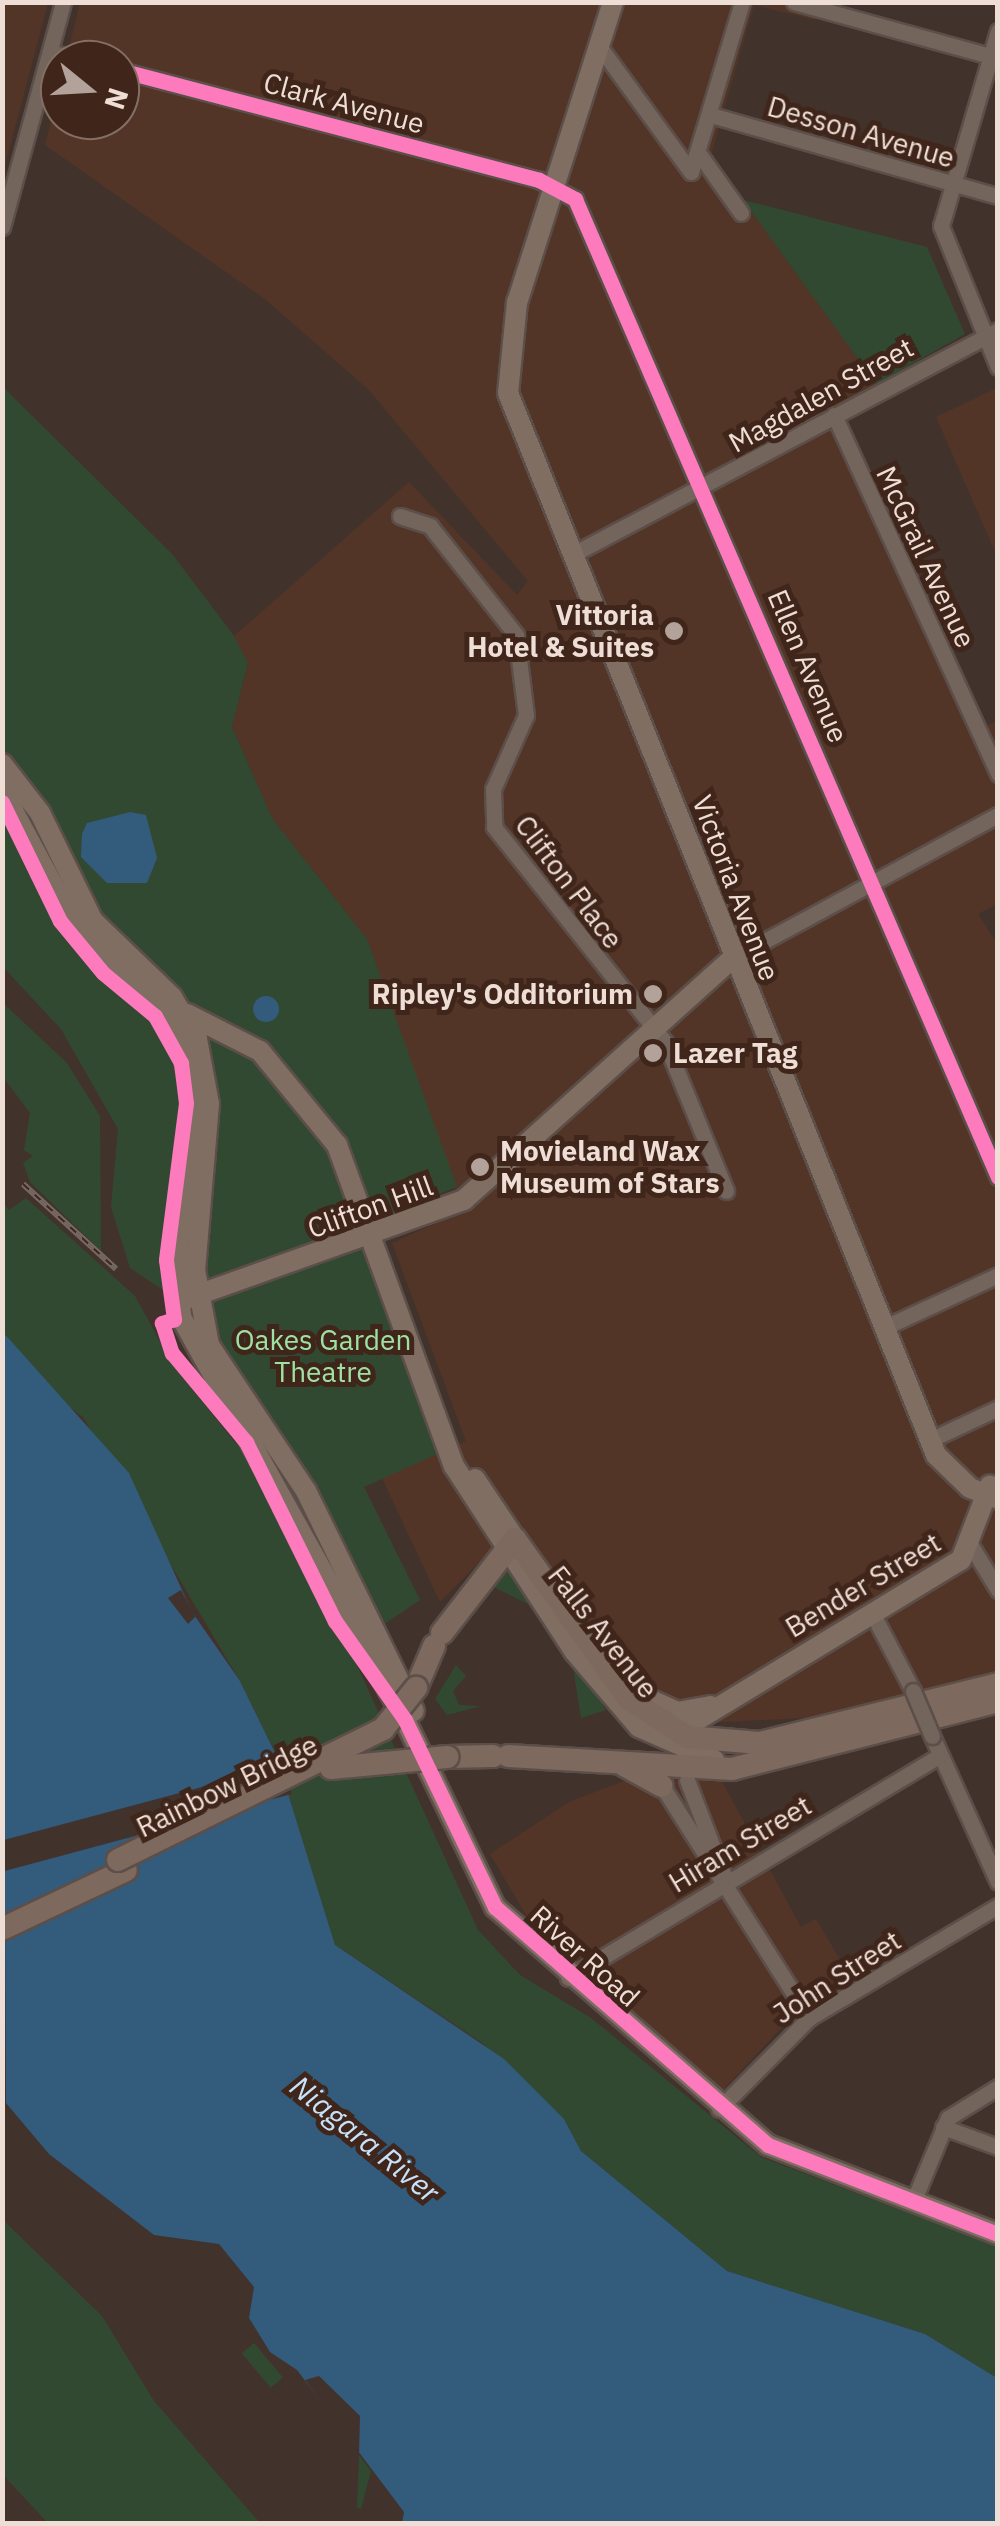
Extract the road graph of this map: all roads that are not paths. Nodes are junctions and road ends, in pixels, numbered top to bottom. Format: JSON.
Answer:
{"nodes":[{"id":1,"x":63,"y":2,"type":"edge"},
{"id":2,"x":613,"y":2,"type":"edge"},
{"id":3,"x":742,"y":2,"type":"edge"},
{"id":4,"x":794,"y":2,"type":"edge"},
{"id":5,"x":998,"y":31,"type":"edge"},
{"id":6,"x":53,"y":40,"type":"edge"},
{"id":7,"x":599,"y":46,"type":"junction"},
{"id":8,"x":994,"y":58,"type":"edge"},
{"id":9,"x":140,"y":75,"type":"edge"},
{"id":10,"x":40,"y":88,"type":"edge"},
{"id":11,"x":711,"y":115,"type":"junction"},
{"id":12,"x":700,"y":156,"type":"junction"},
{"id":13,"x":952,"y":184,"type":"junction"},
{"id":14,"x":556,"y":187,"type":"junction"},
{"id":15,"x":998,"y":196,"type":"edge"},
{"id":16,"x":742,"y":213,"type":"dead end"},
{"id":17,"x":2,"y":227,"type":"edge"},
{"id":18,"x":990,"y":333,"type":"edge"},
{"id":19,"x":998,"y":367,"type":"edge"},
{"id":20,"x":834,"y":416,"type":"junction"},
{"id":21,"x":703,"y":488,"type":"junction"},
{"id":22,"x":400,"y":516,"type":"dead end"},
{"id":23,"x":575,"y":553,"type":"junction"},
{"id":24,"x":2,"y":764,"type":"edge"},
{"id":25,"x":998,"y":774,"type":"edge"},
{"id":26,"x":2,"y":790,"type":"edge"},
{"id":27,"x":998,"y":815,"type":"edge"},
{"id":28,"x":872,"y":880,"type":"junction"},
{"id":29,"x":733,"y":958,"type":"junction"},
{"id":30,"x":172,"y":997,"type":"junction"},
{"id":31,"x":654,"y":1026,"type":"junction"},
{"id":32,"x":278,"y":1069,"type":"junction"},
{"id":33,"x":207,"y":1078,"type":"junction"},
{"id":34,"x":998,"y":1177,"type":"edge"},
{"id":35,"x":726,"y":1191,"type":"dead end"},
{"id":36,"x":375,"y":1235,"type":"junction"},
{"id":37,"x":998,"y":1275,"type":"edge"},
{"id":38,"x":188,"y":1299,"type":"junction"},
{"id":39,"x":883,"y":1328,"type":"junction"},
{"id":40,"x":998,"y":1408,"type":"edge"},
{"id":41,"x":932,"y":1439,"type":"junction"},
{"id":42,"x":993,"y":1492,"type":"edge"},
{"id":43,"x":509,"y":1543,"type":"junction"},
{"id":44,"x":970,"y":1544,"type":"junction"},
{"id":45,"x":998,"y":1590,"type":"edge"},
{"id":46,"x":872,"y":1613,"type":"junction"},
{"id":47,"x":600,"y":1663,"type":"junction"},
{"id":48,"x":998,"y":1684,"type":"edge"},
{"id":49,"x":998,"y":1701,"type":"edge"},
{"id":50,"x":726,"y":1702,"type":"junction"},
{"id":51,"x":668,"y":1738,"type":"junction"},
{"id":52,"x":790,"y":1753,"type":"junction"},
{"id":53,"x":939,"y":1756,"type":"junction"},
{"id":54,"x":602,"y":1759,"type":"junction"},
{"id":55,"x":696,"y":1774,"type":"junction"},
{"id":56,"x":662,"y":1786,"type":"joint"},
{"id":57,"x":726,"y":1881,"type":"junction"},
{"id":58,"x":998,"y":1882,"type":"edge"},
{"id":59,"x":998,"y":1906,"type":"edge"},
{"id":60,"x":2,"y":1916,"type":"edge"},
{"id":61,"x":2,"y":1929,"type":"edge"},
{"id":62,"x":568,"y":1978,"type":"junction"},
{"id":63,"x":809,"y":2018,"type":"junction"},
{"id":64,"x":998,"y":2087,"type":"edge"},
{"id":65,"x":719,"y":2109,"type":"junction"},
{"id":66,"x":943,"y":2127,"type":"junction"},
{"id":67,"x":998,"y":2147,"type":"edge"},
{"id":68,"x":914,"y":2202,"type":"junction"},
{"id":69,"x":998,"y":2234,"type":"edge"}],
"edges":[{"from":1,"to":6,"type":"street"},
{"from":2,"to":7,"type":"main road"},
{"from":3,"to":11,"type":"street"},
{"from":4,"to":8,"type":"street"},
{"from":5,"to":8,"type":"street"},
{"from":7,"to":12,"type":"street"},
{"from":7,"to":14,"type":"main road"},
{"from":8,"to":13,"type":"street"},
{"from":9,"to":14,"type":"street","name":"Clark Avenue"},
{"from":10,"to":17,"type":"street"},
{"from":11,"to":12,"type":"street"},
{"from":11,"to":13,"type":"street","name":"Desson Avenue"},
{"from":12,"to":16,"type":"street"},
{"from":13,"to":15,"type":"street","name":"Desson Avenue"},
{"from":13,"to":18,"type":"street"},
{"from":14,"to":21,"type":"street","name":"Ellen Avenue"},
{"from":14,"to":23,"type":"main road","name":"Victoria Avenue"},
{"from":18,"to":19,"type":"street"},
{"from":18,"to":20,"type":"street","name":"Magdalen Street"},
{"from":20,"to":21,"type":"street","name":"Magdalen Street"},
{"from":20,"to":25,"type":"street","name":"McGrail Avenue"},
{"from":21,"to":23,"type":"street","name":"Magdalen Street"},
{"from":21,"to":28,"type":"street","name":"Ellen Avenue"},
{"from":22,"to":31,"type":"street","name":"Clifton Place"},
{"from":23,"to":29,"type":"main road","name":"Victoria Avenue"},
{"from":24,"to":30,"type":"main road","name":"Falls Avenue"},
{"from":26,"to":38,"type":"main road"},
{"from":27,"to":28,"type":"street"},
{"from":28,"to":29,"type":"street"},
{"from":28,"to":34,"type":"street","name":"Ellen Avenue"},
{"from":29,"to":31,"type":"main road","name":"Clifton Hill"},
{"from":29,"to":39,"type":"main road","name":"Victoria Avenue"},
{"from":30,"to":32,"type":"main road","name":"Falls Avenue"},
{"from":30,"to":33,"type":"main road"},
{"from":31,"to":35,"type":"street","name":"Clifton Place"},
{"from":31,"to":36,"type":"main road","name":"Clifton Hill"},
{"from":32,"to":33,"type":"main road"},
{"from":32,"to":36,"type":"main road","name":"Falls Avenue"},
{"from":33,"to":38,"type":"main road"},
{"from":36,"to":38,"type":"main road","name":"Clifton Hill"},
{"from":36,"to":43,"type":"main road","name":"Falls Avenue"},
{"from":37,"to":39,"type":"street"},
{"from":38,"to":62,"type":"main road","name":"River Road"},
{"from":39,"to":41,"type":"main road","name":"Victoria Avenue"},
{"from":40,"to":41,"type":"street"},
{"from":41,"to":42,"type":"main road","name":"Victoria Avenue"},
{"from":42,"to":44,"type":"main road","name":"Bender Street"},
{"from":43,"to":47,"type":"highway","name":"Falls Avenue"},
{"from":43,"to":51,"type":"main road","name":"Falls Avenue"},
{"from":43,"to":60,"type":"highway","name":"Rainbow Bridge","bridge":true},
{"from":44,"to":45,"type":"street"},
{"from":44,"to":46,"type":"main road","name":"Bender Street"},
{"from":46,"to":50,"type":"main road","name":"Bender Street"},
{"from":46,"to":53,"type":"street","bridge":true},
{"from":47,"to":50,"type":"main road","name":"Bender Street"},
{"from":47,"to":51,"type":"highway","name":"Falls Avenue"},
{"from":48,"to":51,"type":"highway"},
{"from":49,"to":52,"type":"highway","name":"Falls Avenue"},
{"from":50,"to":51,"type":"main road","name":"Bender Street"},
{"from":51,"to":52,"type":"main road","name":"Falls Avenue"},
{"from":52,"to":55,"type":"highway","name":"Rainbow Bridge"},
{"from":53,"to":57,"type":"street","name":"Hiram Street"},
{"from":53,"to":58,"type":"street"},
{"from":54,"to":55,"type":"highway","name":"Rainbow Bridge"},
{"from":54,"to":56,"type":"highway"},
{"from":54,"to":61,"type":"highway","name":"Rainbow Bridge","bridge":true},
{"from":55,"to":57,"type":"street"},
{"from":56,"to":57,"type":"street"},
{"from":57,"to":62,"type":"street","name":"Hiram Street"},
{"from":57,"to":63,"type":"street"},
{"from":59,"to":63,"type":"street","name":"John Street"},
{"from":62,"to":65,"type":"main road","name":"River Road"},
{"from":63,"to":65,"type":"street","name":"John Street"},
{"from":64,"to":66,"type":"street"},
{"from":65,"to":68,"type":"main road","name":"River Road"},
{"from":66,"to":67,"type":"street"},
{"from":66,"to":68,"type":"street"},
{"from":68,"to":69,"type":"main road","name":"River Road"}]}
